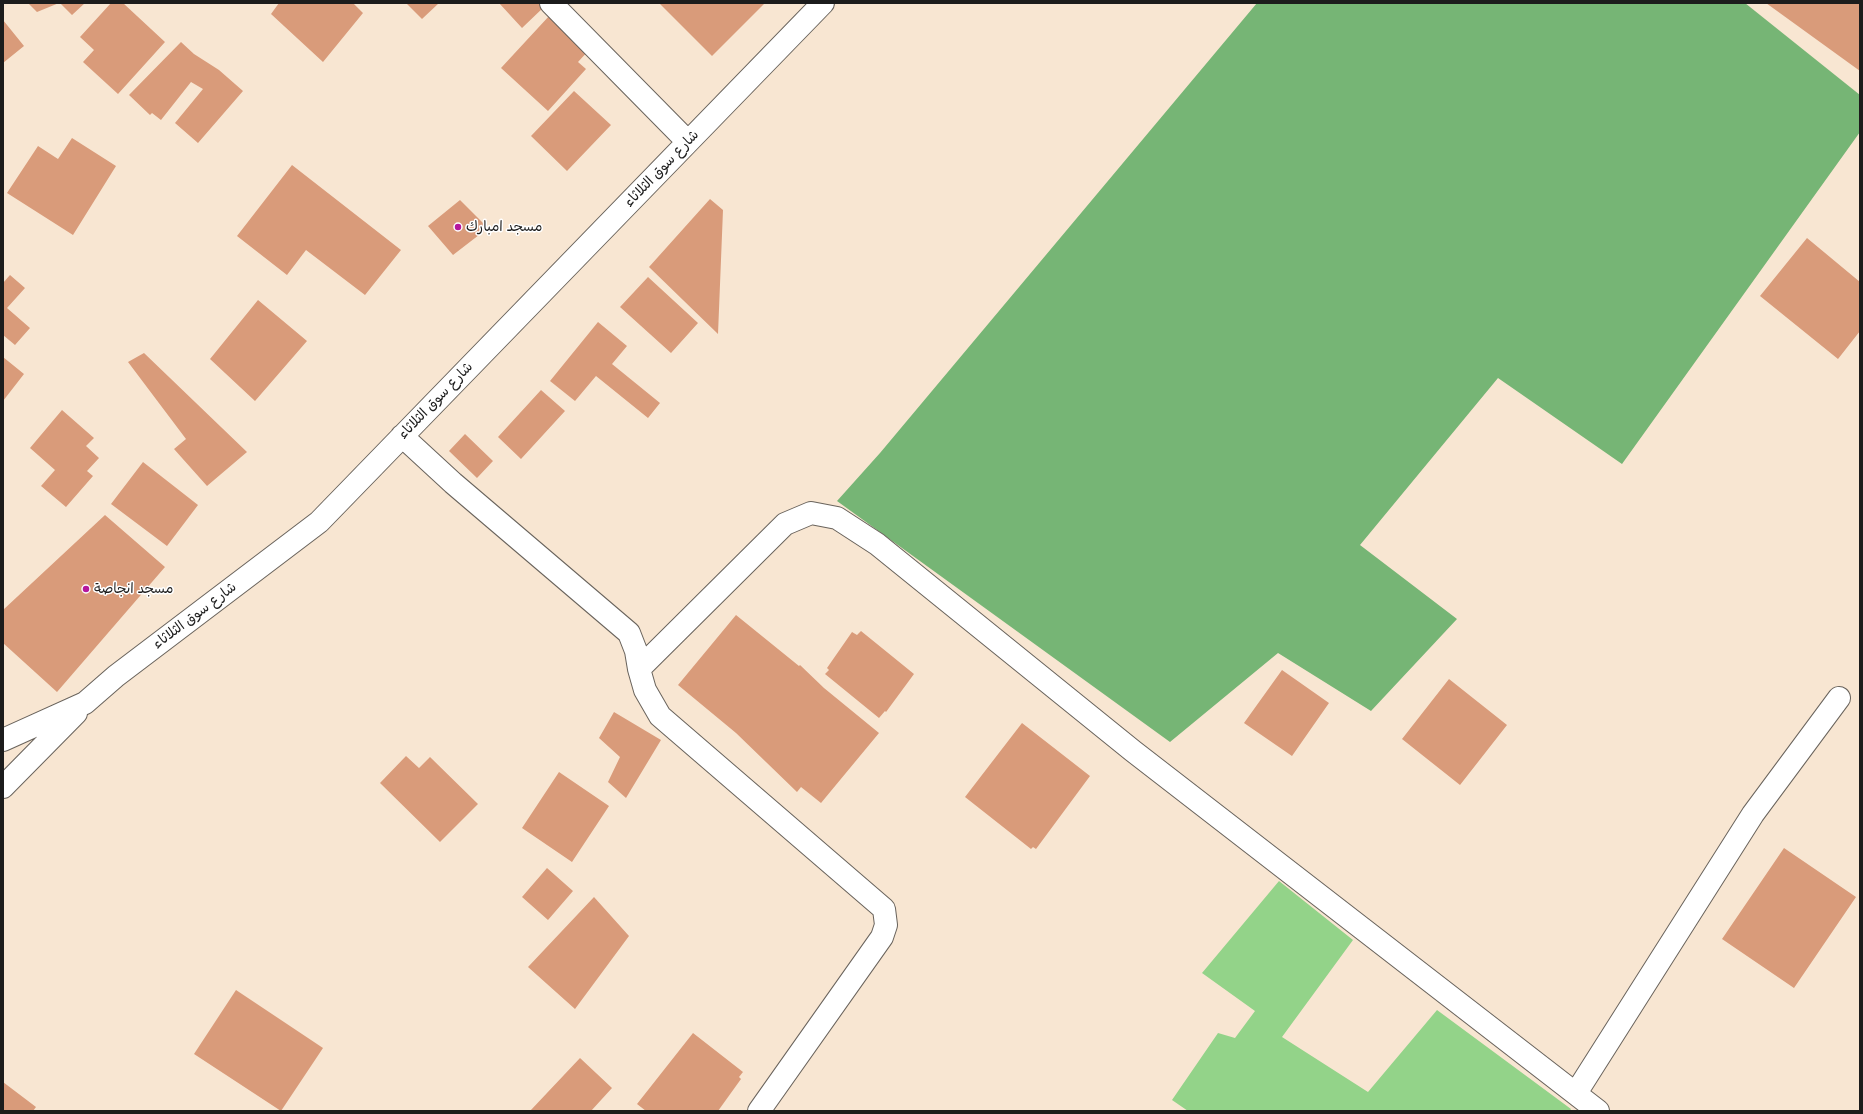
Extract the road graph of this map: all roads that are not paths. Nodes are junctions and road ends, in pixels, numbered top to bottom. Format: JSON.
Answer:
{"nodes":[{"id":1,"x":551,"y":3,"type":"edge"},
{"id":2,"x":823,"y":3,"type":"edge"},
{"id":3,"x":688,"y":142,"type":"junction"},
{"id":4,"x":402,"y":436,"type":"junction"},
{"id":5,"x":639,"y":669,"type":"junction"},
{"id":6,"x":1839,"y":698,"type":"dead end"},
{"id":7,"x":85,"y":704,"type":"junction"},
{"id":8,"x":3,"y":740,"type":"edge"},
{"id":9,"x":3,"y":787,"type":"edge"},
{"id":10,"x":1576,"y":1093,"type":"junction"},
{"id":11,"x":759,"y":1111,"type":"edge"},
{"id":12,"x":1598,"y":1111,"type":"edge"}],
"edges":[{"from":1,"to":3,"type":"street"},
{"from":2,"to":3,"type":"street","name":"شارع سوق الثلاثاء"},
{"from":3,"to":4,"type":"street","name":"شارع سوق الثلاثاء"},
{"from":4,"to":5,"type":"street"},
{"from":4,"to":7,"type":"street","name":"شارع سوق الثلاثاء"},
{"from":5,"to":10,"type":"street"},
{"from":5,"to":11,"type":"street"},
{"from":6,"to":10,"type":"street"},
{"from":7,"to":8,"type":"street","name":"شارع سوق الثلاثاء"},
{"from":7,"to":9,"type":"street"},
{"from":10,"to":12,"type":"street"}]}
